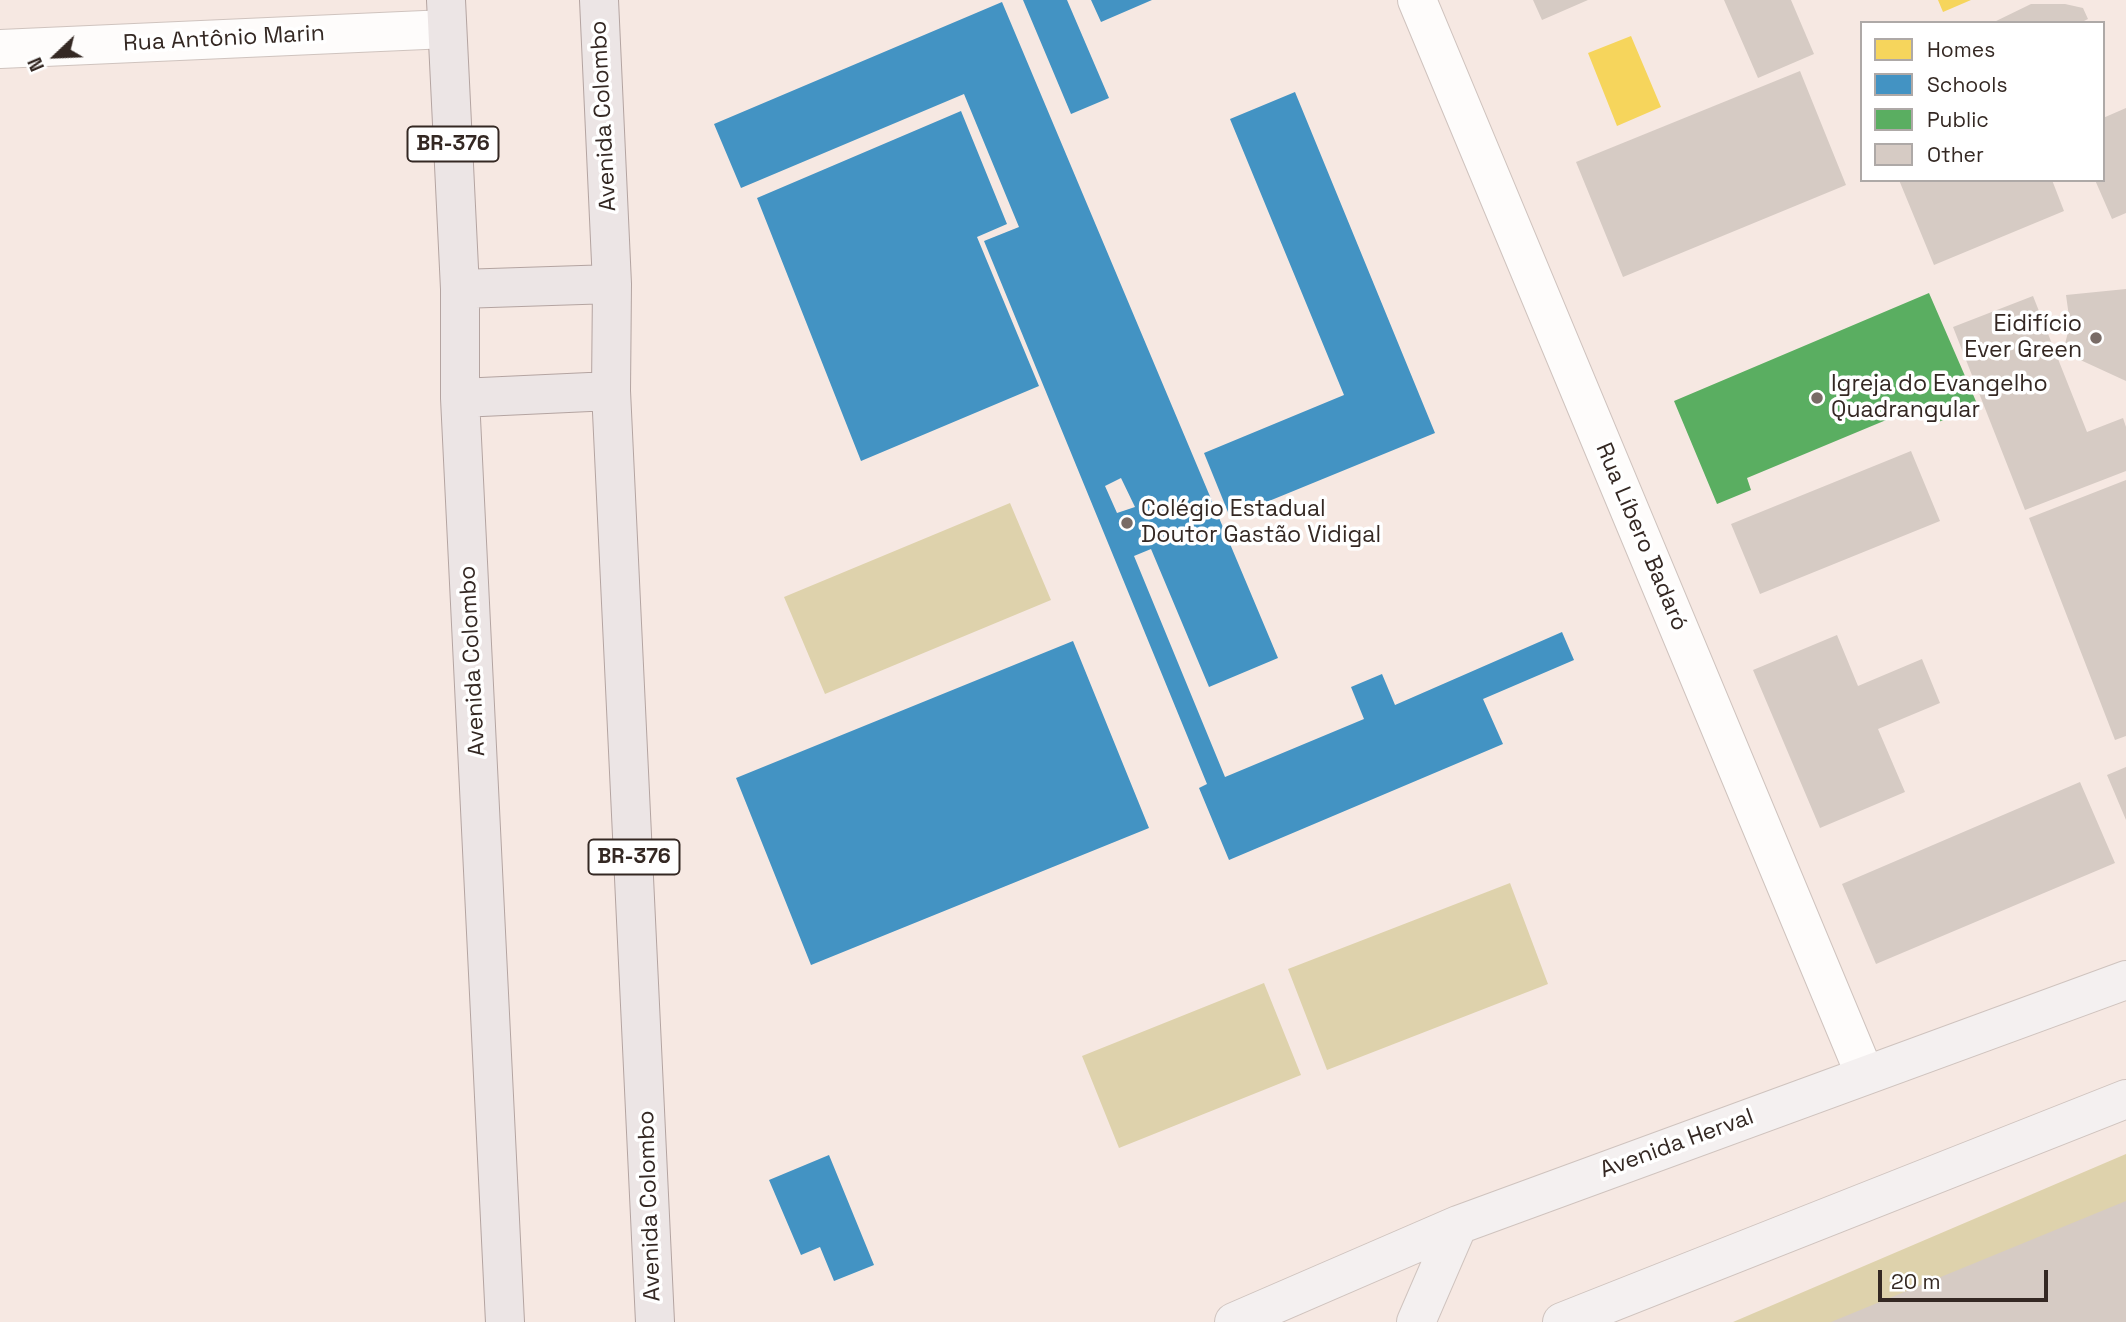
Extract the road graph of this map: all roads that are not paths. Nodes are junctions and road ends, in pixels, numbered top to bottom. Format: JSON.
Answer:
{"nodes":[{"id":1,"x":599,"y":0,"type":"edge"},
{"id":2,"x":1417,"y":0,"type":"edge"},
{"id":3,"x":447,"y":15,"type":"edge"},
{"id":4,"x":0,"y":49,"type":"edge"},
{"id":5,"x":612,"y":284,"type":"junction"},
{"id":6,"x":460,"y":289,"type":"junction"},
{"id":7,"x":611,"y":391,"type":"junction"},
{"id":8,"x":460,"y":398,"type":"junction"},
{"id":9,"x":2126,"y":980,"type":"edge"},
{"id":10,"x":1866,"y":1075,"type":"junction"},
{"id":11,"x":2126,"y":1099,"type":"edge"},
{"id":12,"x":1458,"y":1225,"type":"junction"},
{"id":13,"x":505,"y":1322,"type":"edge"},
{"id":14,"x":654,"y":1322,"type":"edge"},
{"id":15,"x":1234,"y":1322,"type":"edge"},
{"id":16,"x":1416,"y":1322,"type":"edge"},
{"id":17,"x":1562,"y":1322,"type":"edge"}],
"edges":[{"from":1,"to":5,"type":"main road","name":"Avenida Colombo","number":"BR-376"},
{"from":2,"to":10,"type":"street","name":"Rua Líbero Badaró"},
{"from":3,"to":4,"type":"street","name":"Rua Antônio Marin"},
{"from":3,"to":6,"type":"main road","name":"Avenida Colombo","number":"BR-376"},
{"from":5,"to":6,"type":"main road"},
{"from":5,"to":7,"type":"main road","name":"Avenida Colombo","number":"BR-376"},
{"from":6,"to":8,"type":"main road","name":"Avenida Colombo","number":"BR-376"},
{"from":7,"to":8,"type":"main road"},
{"from":7,"to":14,"type":"main road","name":"Avenida Colombo","number":"BR-376"},
{"from":8,"to":13,"type":"main road","name":"Avenida Colombo","number":"BR-376"},
{"from":9,"to":10,"type":"main road","name":"Avenida Herval"},
{"from":10,"to":12,"type":"main road","name":"Avenida Herval"},
{"from":11,"to":17,"type":"main road"},
{"from":12,"to":15,"type":"main road","name":"Avenida Herval"},
{"from":12,"to":16,"type":"main road"}]}
